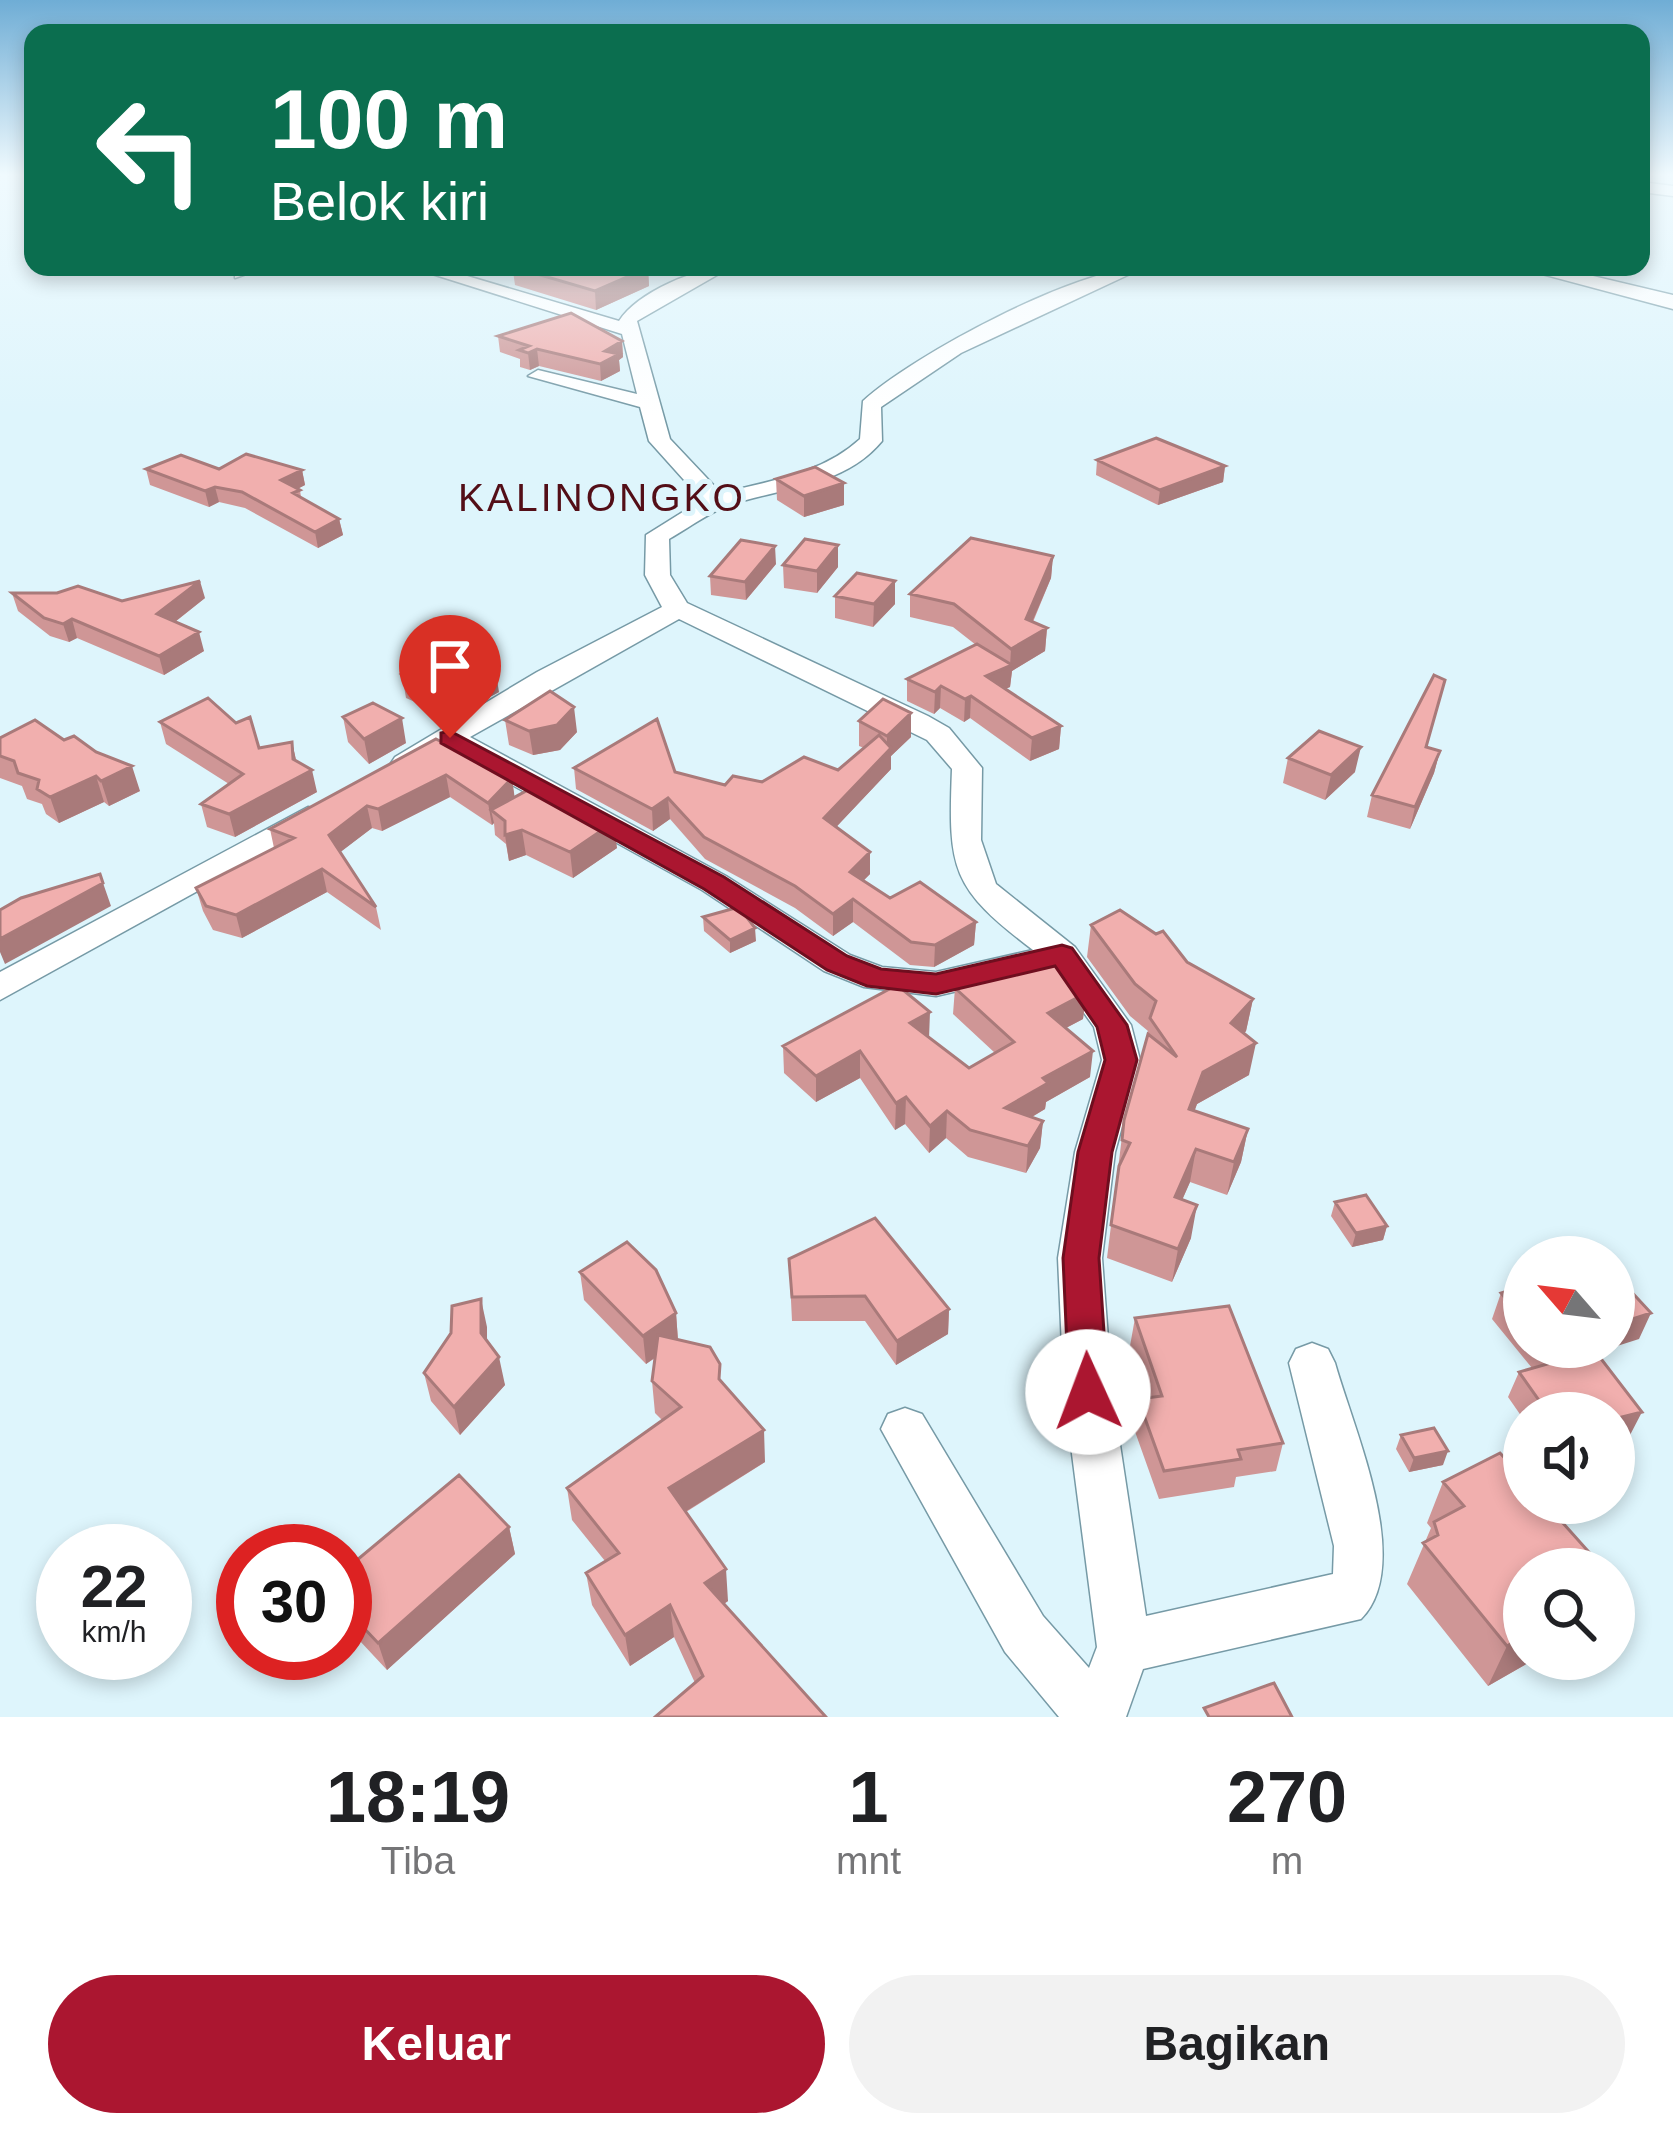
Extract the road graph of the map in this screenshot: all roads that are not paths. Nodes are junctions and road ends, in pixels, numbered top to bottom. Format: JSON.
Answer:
{"nodes":[{"id":1,"x":449,"y":276,"type":"edge"},
{"id":2,"x":704,"y":276,"type":"edge"},
{"id":3,"x":1113,"y":276,"type":"edge"},
{"id":4,"x":1565,"y":276,"type":"edge"},
{"id":5,"x":1673,"y":302,"type":"edge"},
{"id":6,"x":627,"y":330,"type":"junction"},
{"id":7,"x":538,"y":376,"type":"dead end"},
{"id":8,"x":646,"y":402,"type":"junction"},
{"id":9,"x":716,"y":502,"type":"junction"},
{"id":10,"x":678,"y":609,"type":"junction"},
{"id":11,"x":450,"y":738,"type":"junction"},
{"id":12,"x":368,"y":783,"type":"edge"},
{"id":13,"x":327,"y":806,"type":"edge"},
{"id":14,"x":1062,"y":955,"type":"junction"},
{"id":15,"x":0,"y":988,"type":"edge"},
{"id":16,"x":1312,"y":1363,"type":"dead end"},
{"id":17,"x":905,"y":1429,"type":"dead end"},
{"id":18,"x":1124,"y":1647,"type":"junction"},
{"id":19,"x":1096,"y":1717,"type":"edge"}],
"edges":[{"from":1,"to":6,"type":"street"},
{"from":2,"to":6,"type":"street"},
{"from":3,"to":9,"type":"street"},
{"from":4,"to":5,"type":"street"},
{"from":6,"to":8,"type":"street"},
{"from":7,"to":8,"type":"street"},
{"from":8,"to":9,"type":"street"},
{"from":9,"to":10,"type":"street"},
{"from":10,"to":11,"type":"street"},
{"from":10,"to":14,"type":"street"},
{"from":11,"to":12,"type":"street"},
{"from":11,"to":14,"type":"street"},
{"from":13,"to":15,"type":"street"},
{"from":14,"to":18,"type":"street"},
{"from":16,"to":18,"type":"street"},
{"from":17,"to":19,"type":"street"},
{"from":18,"to":19,"type":"street"}]}
